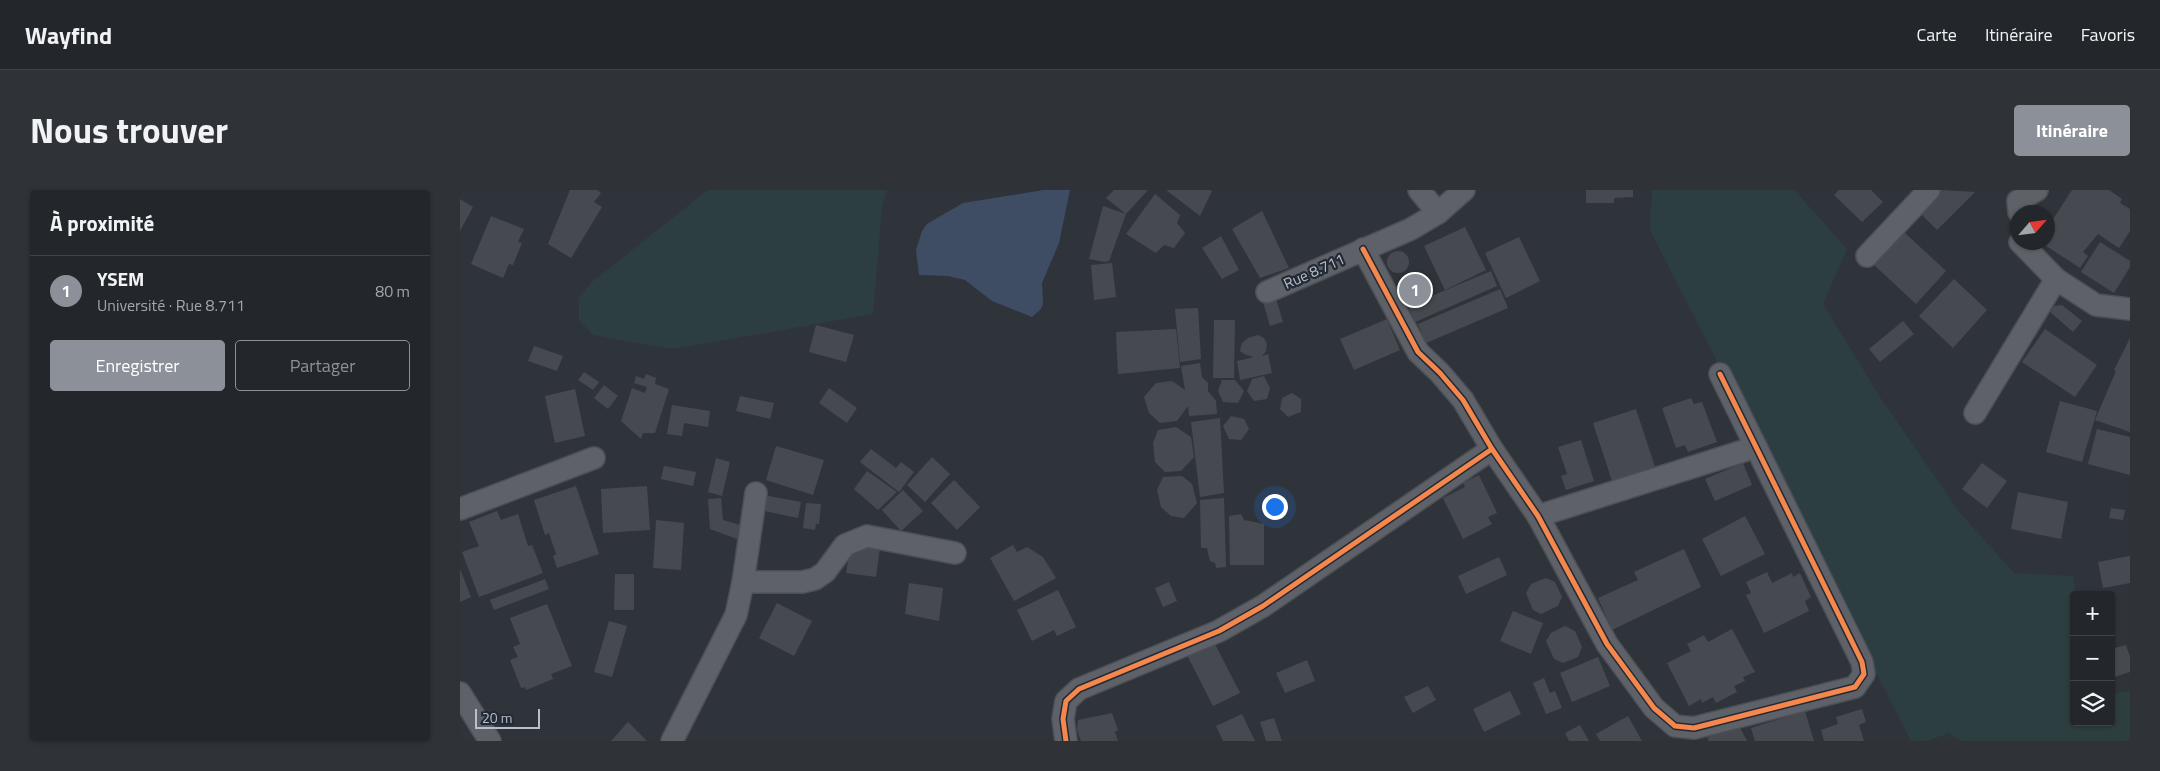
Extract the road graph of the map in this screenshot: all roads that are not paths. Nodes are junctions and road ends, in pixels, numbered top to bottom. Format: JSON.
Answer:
{"nodes":[{"id":1,"x":1419,"y":190,"type":"edge"},
{"id":2,"x":1464,"y":190,"type":"edge"},
{"id":3,"x":1929,"y":190,"type":"edge"},
{"id":4,"x":2037,"y":190,"type":"edge"},
{"id":5,"x":2016,"y":201,"type":"edge"},
{"id":6,"x":1438,"y":213,"type":"junction"},
{"id":7,"x":1363,"y":249,"type":"junction"},
{"id":8,"x":2028,"y":250,"type":"edge"},
{"id":9,"x":1866,"y":256,"type":"dead end"},
{"id":10,"x":2056,"y":280,"type":"junction"},
{"id":11,"x":1266,"y":292,"type":"dead end"},
{"id":12,"x":2130,"y":309,"type":"edge"},
{"id":13,"x":1720,"y":374,"type":"dead end"},
{"id":14,"x":1975,"y":413,"type":"dead end"},
{"id":15,"x":1756,"y":447,"type":"junction"},
{"id":16,"x":1492,"y":449,"type":"junction"},
{"id":17,"x":594,"y":458,"type":"dead end"},
{"id":18,"x":756,"y":493,"type":"dead end"},
{"id":19,"x":460,"y":509,"type":"edge"},
{"id":20,"x":1538,"y":516,"type":"junction"},
{"id":21,"x":955,"y":553,"type":"dead end"},
{"id":22,"x":743,"y":582,"type":"junction"},
{"id":23,"x":460,"y":693,"type":"edge"},
{"id":24,"x":490,"y":741,"type":"edge"},
{"id":25,"x":672,"y":741,"type":"edge"},
{"id":26,"x":1066,"y":741,"type":"edge"}],
"edges":[{"from":1,"to":6,"type":"street"},
{"from":2,"to":6,"type":"street","name":"Rue 8.711"},
{"from":3,"to":9,"type":"street"},
{"from":4,"to":5,"type":"street"},
{"from":6,"to":7,"type":"street","name":"Rue 8.711"},
{"from":7,"to":11,"type":"street","name":"Rue 8.711"},
{"from":7,"to":16,"type":"street"},
{"from":8,"to":10,"type":"street"},
{"from":10,"to":12,"type":"street"},
{"from":10,"to":14,"type":"street"},
{"from":13,"to":15,"type":"street"},
{"from":15,"to":20,"type":"street"},
{"from":15,"to":20,"type":"street"},
{"from":16,"to":20,"type":"street"},
{"from":16,"to":26,"type":"street"},
{"from":17,"to":19,"type":"street"},
{"from":18,"to":22,"type":"street"},
{"from":21,"to":22,"type":"street"},
{"from":22,"to":25,"type":"street"},
{"from":23,"to":24,"type":"street"}]}
